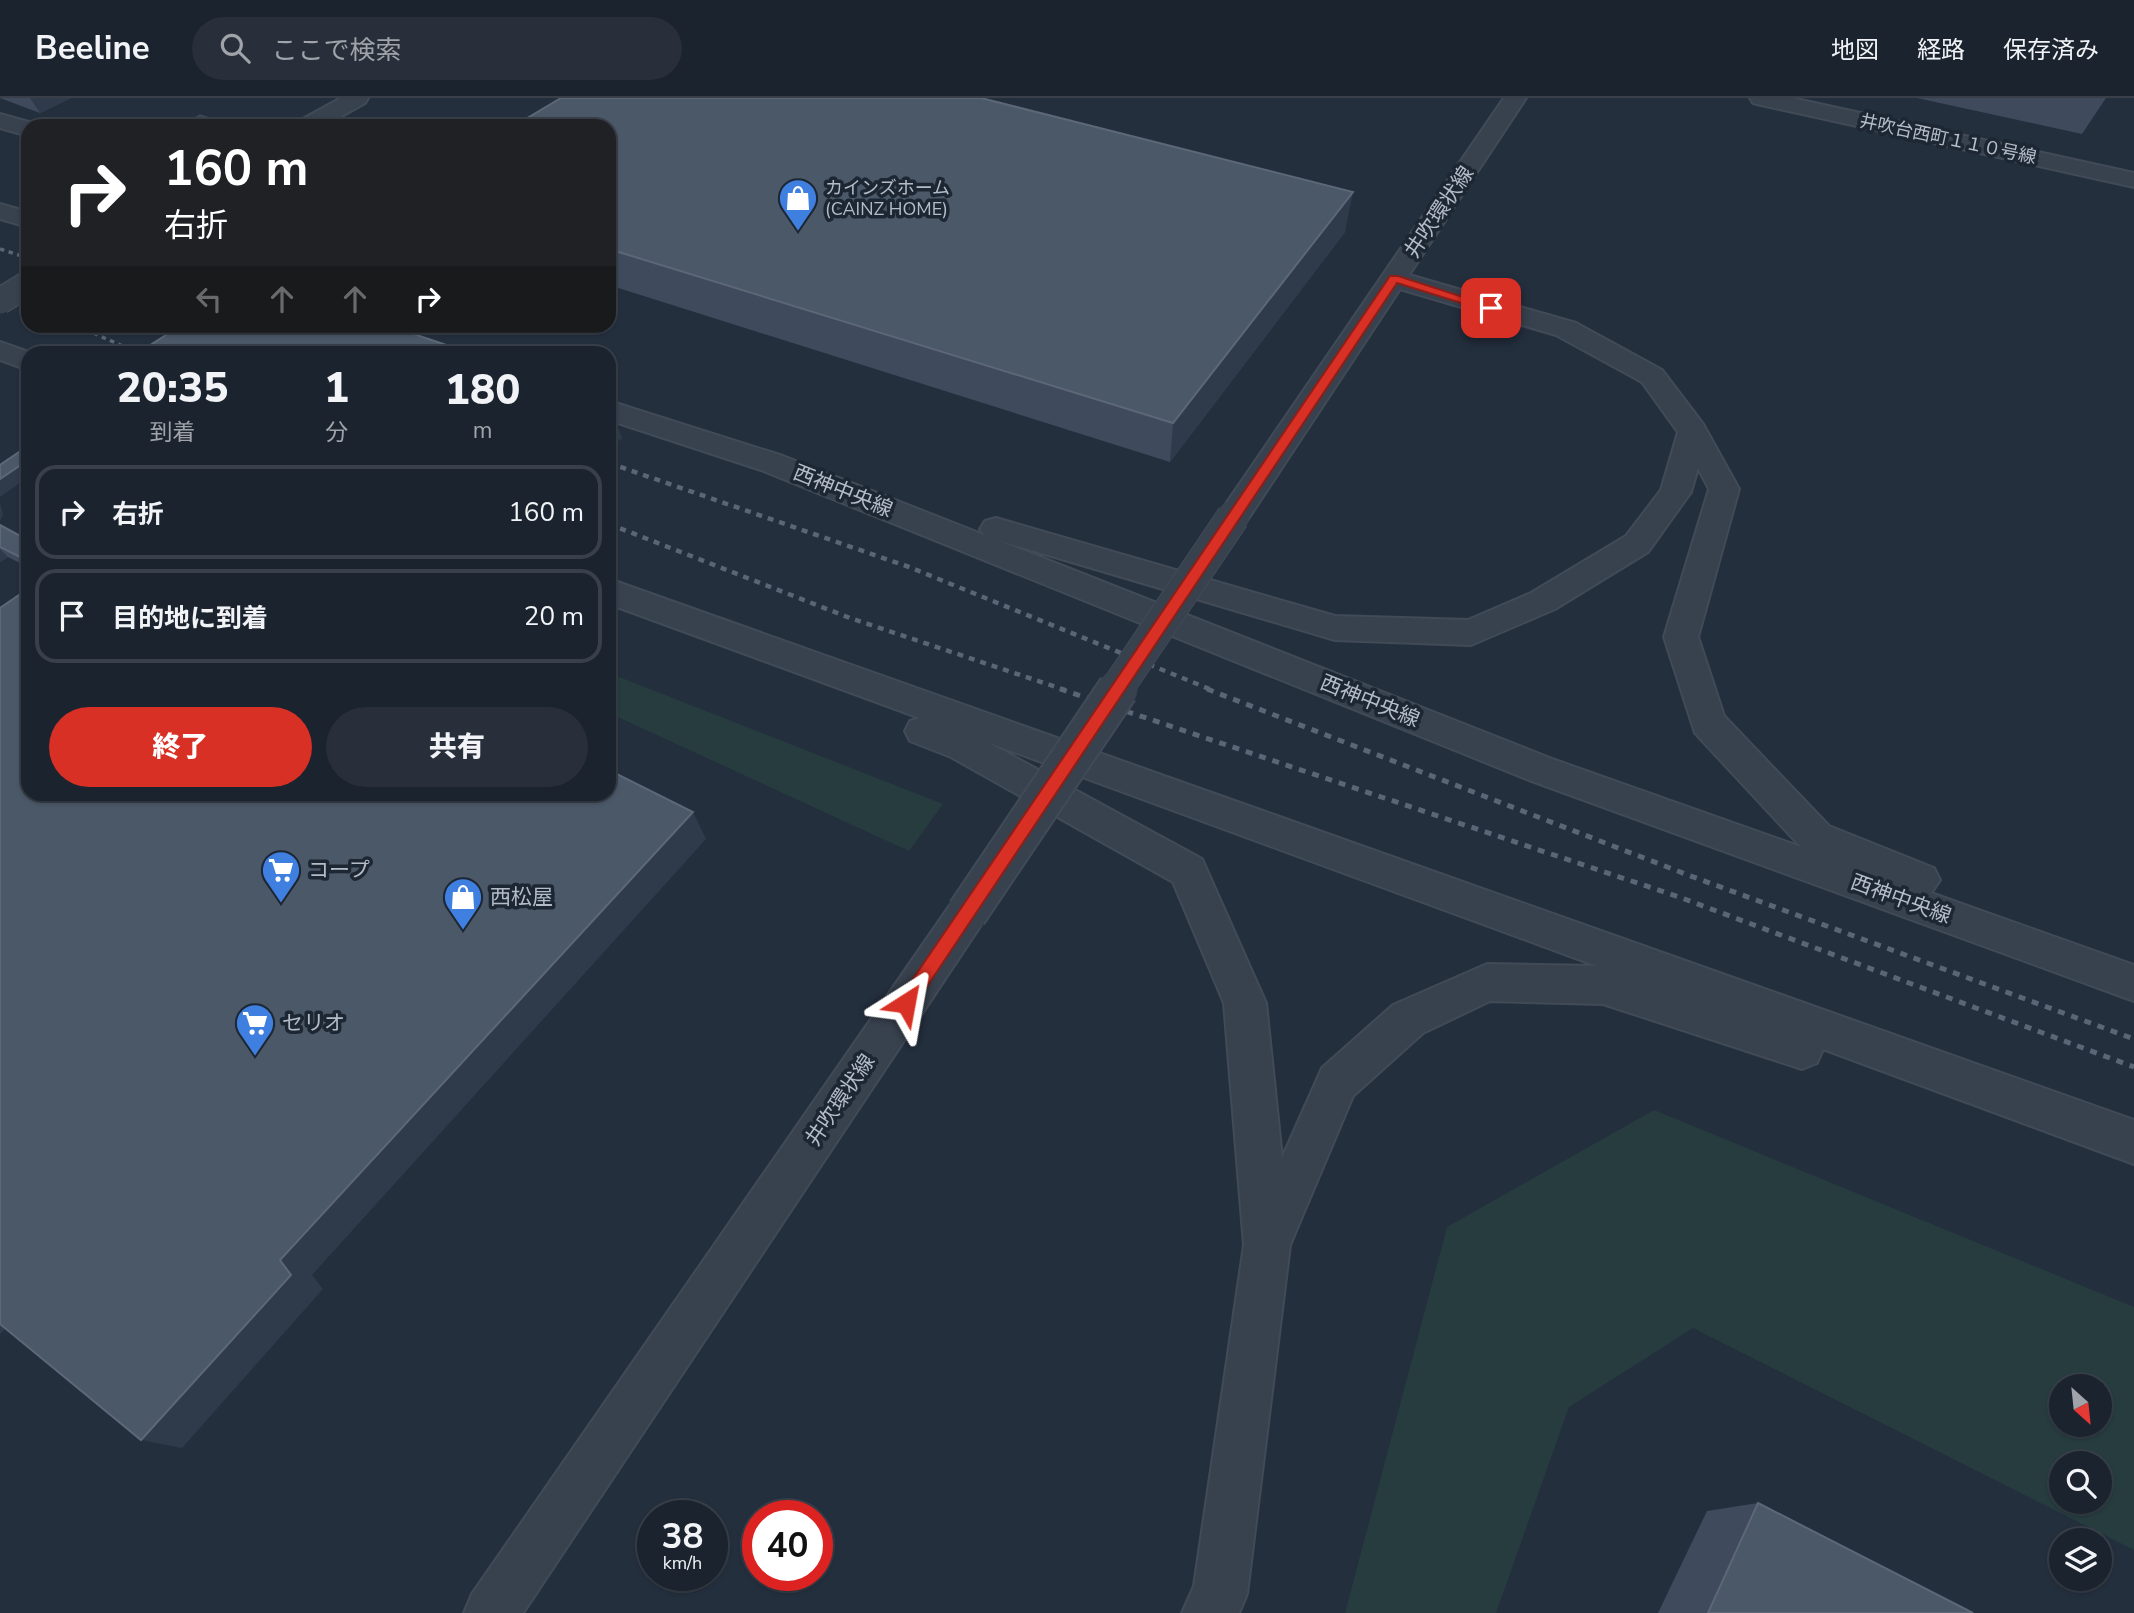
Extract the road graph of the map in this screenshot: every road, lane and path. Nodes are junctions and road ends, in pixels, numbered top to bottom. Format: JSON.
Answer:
{"nodes":[{"id":1,"x":357,"y":98,"type":"edge"},
{"id":2,"x":1515,"y":98,"type":"edge"},
{"id":3,"x":1761,"y":98,"type":"edge"},
{"id":4,"x":320,"y":119,"type":"edge"},
{"id":5,"x":0,"y":121,"type":"edge"},
{"id":6,"x":21,"y":127,"type":"edge"},
{"id":7,"x":2134,"y":180,"type":"edge"},
{"id":8,"x":0,"y":211,"type":"edge"},
{"id":9,"x":21,"y":218,"type":"edge"},
{"id":10,"x":1394,"y":279,"type":"junction"},
{"id":11,"x":21,"y":288,"type":"edge"},
{"id":12,"x":0,"y":301,"type":"edge"},
{"id":13,"x":0,"y":350,"type":"edge"},
{"id":14,"x":21,"y":358,"type":"edge"},
{"id":15,"x":616,"y":412,"type":"edge"},
{"id":16,"x":1693,"y":431,"type":"junction"},
{"id":17,"x":772,"y":463,"type":"junction"},
{"id":18,"x":616,"y":595,"type":"edge"},
{"id":19,"x":616,"y":609,"type":"edge"},
{"id":20,"x":2134,"y":967,"type":"edge"},
{"id":21,"x":2134,"y":983,"type":"edge"},
{"id":22,"x":2134,"y":1142,"type":"edge"},
{"id":23,"x":2134,"y":1156,"type":"edge"},
{"id":24,"x":1267,"y":1245,"type":"junction"},
{"id":25,"x":491,"y":1613,"type":"edge"},
{"id":26,"x":1209,"y":1613,"type":"edge"}],
"edges":[{"from":1,"to":4,"type":"street"},
{"from":2,"to":10,"type":"street","name":"井吹環状線"},
{"from":3,"to":7,"type":"street","name":"井吹台西町１１０号線"},
{"from":5,"to":6,"type":"street"},
{"from":8,"to":9,"type":"street"},
{"from":10,"to":16,"type":"street"},
{"from":10,"to":25,"type":"street","name":"井吹環状線","bridge":true},
{"from":11,"to":12,"type":"street","bridge":true},
{"from":13,"to":14,"type":"street"},
{"from":15,"to":17,"type":"street","name":"西神中央線"},
{"from":16,"to":17,"type":"street"},
{"from":16,"to":20,"type":"street"},
{"from":17,"to":21,"type":"street","name":"西神中央線"},
{"from":18,"to":22,"type":"street"},
{"from":19,"to":24,"type":"street"},
{"from":23,"to":24,"type":"street"},
{"from":24,"to":26,"type":"street"}]}
